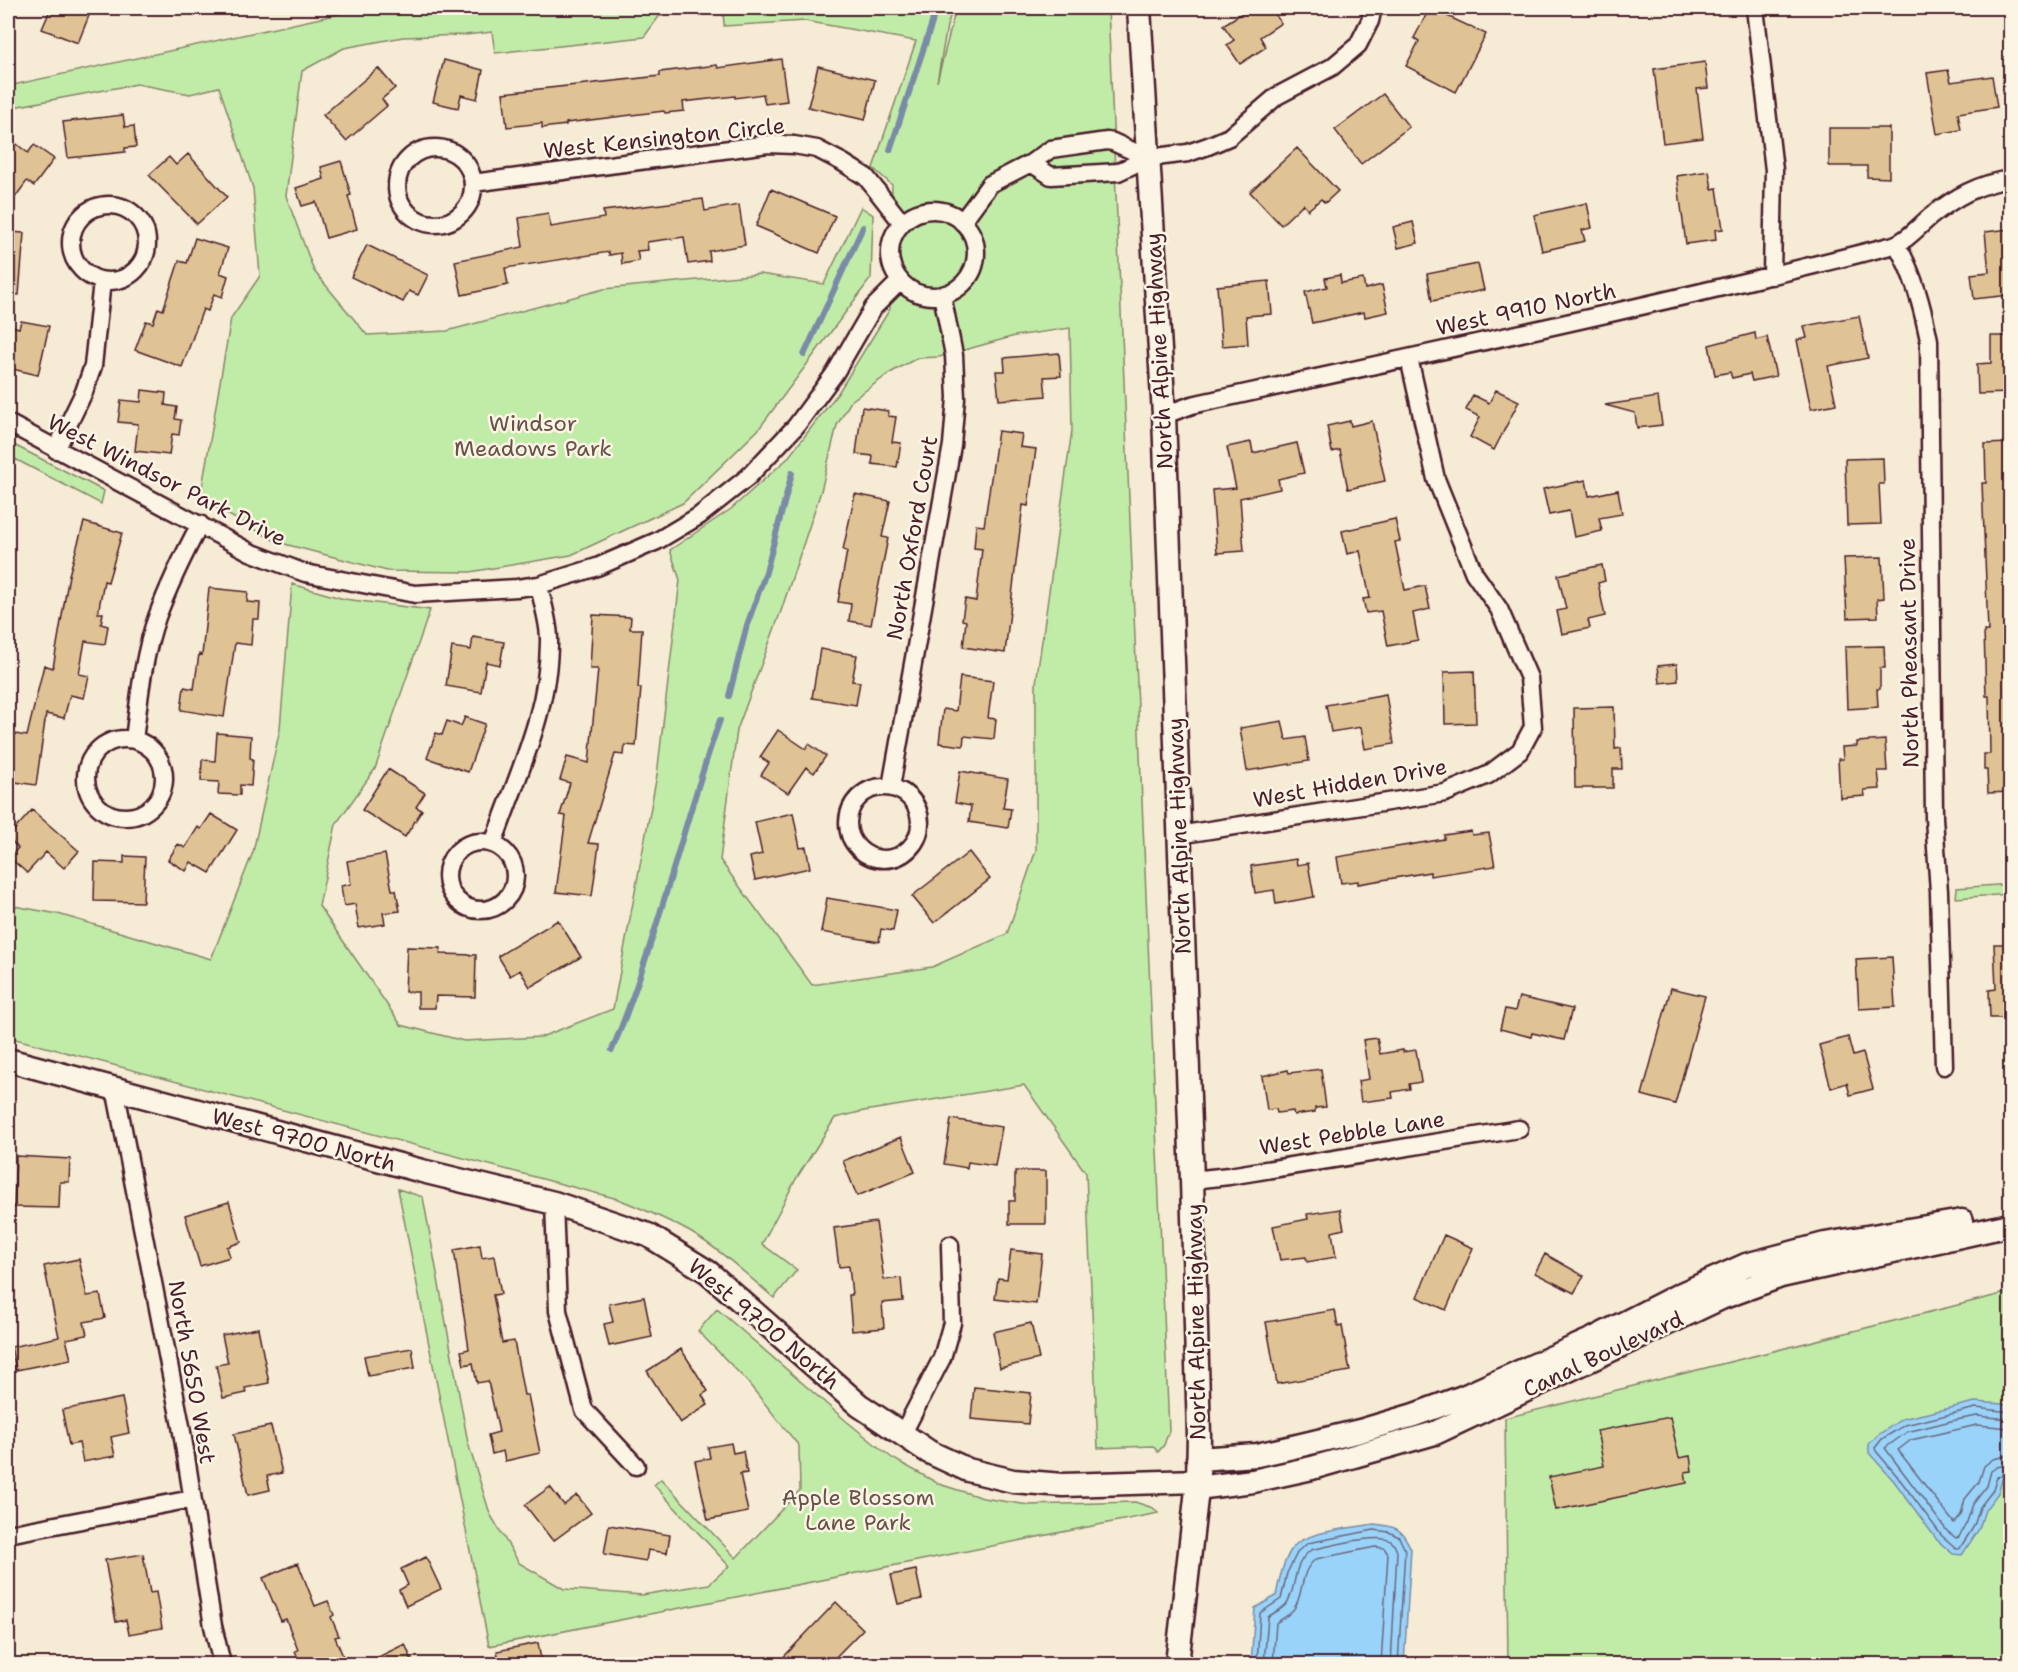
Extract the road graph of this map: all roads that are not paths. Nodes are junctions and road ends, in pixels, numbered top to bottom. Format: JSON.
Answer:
{"nodes":[{"id":1,"x":1139,"y":8,"type":"edge"},
{"id":2,"x":1373,"y":8,"type":"edge"},
{"id":3,"x":1755,"y":8,"type":"edge"},
{"id":4,"x":1148,"y":158,"type":"junction"},
{"id":5,"x":1031,"y":163,"type":"junction"},
{"id":6,"x":2010,"y":179,"type":"edge"},
{"id":7,"x":473,"y":183,"type":"junction"},
{"id":8,"x":962,"y":222,"type":"junction"},
{"id":9,"x":902,"y":223,"type":"junction"},
{"id":10,"x":1897,"y":245,"type":"junction"},
{"id":11,"x":1772,"y":276,"type":"junction"},
{"id":12,"x":102,"y":281,"type":"junction"},
{"id":13,"x":900,"y":281,"type":"junction"},
{"id":14,"x":942,"y":296,"type":"junction"},
{"id":15,"x":1409,"y":358,"type":"junction"},
{"id":16,"x":1164,"y":415,"type":"junction"},
{"id":17,"x":8,"y":423,"type":"edge"},
{"id":18,"x":56,"y":450,"type":"junction"},
{"id":19,"x":200,"y":524,"type":"junction"},
{"id":20,"x":539,"y":585,"type":"junction"},
{"id":21,"x":134,"y":740,"type":"junction"},
{"id":22,"x":891,"y":787,"type":"junction"},
{"id":23,"x":1178,"y":835,"type":"junction"},
{"id":24,"x":493,"y":844,"type":"junction"},
{"id":25,"x":8,"y":1060,"type":"edge"},
{"id":26,"x":1944,"y":1066,"type":"dead end"},
{"id":27,"x":115,"y":1088,"type":"junction"},
{"id":28,"x":1519,"y":1129,"type":"dead end"},
{"id":29,"x":1192,"y":1180,"type":"junction"},
{"id":30,"x":554,"y":1203,"type":"junction"},
{"id":31,"x":2010,"y":1212,"type":"edge"},
{"id":32,"x":2010,"y":1225,"type":"edge"},
{"id":33,"x":950,"y":1245,"type":"dead end"},
{"id":34,"x":903,"y":1433,"type":"junction"},
{"id":35,"x":636,"y":1466,"type":"dead end"},
{"id":36,"x":1198,"y":1476,"type":"junction"},
{"id":37,"x":192,"y":1499,"type":"junction"},
{"id":38,"x":8,"y":1534,"type":"edge"},
{"id":39,"x":222,"y":1665,"type":"edge"},
{"id":40,"x":1177,"y":1665,"type":"edge"}],
"edges":[{"from":1,"to":4,"type":"main road","name":"North Alpine Highway"},
{"from":2,"to":4,"type":"street"},
{"from":3,"to":11,"type":"street"},
{"from":4,"to":5,"type":"street"},
{"from":4,"to":5,"type":"street"},
{"from":4,"to":16,"type":"main road","name":"North Alpine Highway"},
{"from":5,"to":8,"type":"street"},
{"from":6,"to":10,"type":"street"},
{"from":7,"to":7,"type":"street"},
{"from":7,"to":9,"type":"street","name":"West Kensington Circle"},
{"from":8,"to":9,"type":"street"},
{"from":8,"to":14,"type":"street"},
{"from":9,"to":13,"type":"street"},
{"from":10,"to":11,"type":"street","name":"West 9910 North"},
{"from":10,"to":26,"type":"street","name":"North Pheasant Drive"},
{"from":11,"to":15,"type":"street","name":"West 9910 North"},
{"from":12,"to":12,"type":"street"},
{"from":12,"to":18,"type":"street"},
{"from":13,"to":14,"type":"street"},
{"from":13,"to":20,"type":"street","name":"West Windsor Park Drive"},
{"from":14,"to":22,"type":"street","name":"North Oxford Court"},
{"from":15,"to":16,"type":"street","name":"West 9910 North"},
{"from":15,"to":23,"type":"street","name":"West Hidden Drive"},
{"from":16,"to":23,"type":"main road","name":"North Alpine Highway"},
{"from":17,"to":18,"type":"street","name":"West Windsor Park Drive"},
{"from":18,"to":19,"type":"street","name":"West Windsor Park Drive"},
{"from":19,"to":20,"type":"street","name":"West Windsor Park Drive"},
{"from":19,"to":21,"type":"street"},
{"from":20,"to":24,"type":"street"},
{"from":21,"to":21,"type":"street"},
{"from":22,"to":22,"type":"street"},
{"from":23,"to":29,"type":"main road","name":"North Alpine Highway"},
{"from":24,"to":24,"type":"street"},
{"from":25,"to":27,"type":"main road","name":"West 9700 North"},
{"from":27,"to":30,"type":"main road","name":"West 9700 North"},
{"from":27,"to":37,"type":"street","name":"North 5650 West"},
{"from":28,"to":29,"type":"street","name":"West Pebble Lane"},
{"from":29,"to":36,"type":"main road","name":"North Alpine Highway"},
{"from":30,"to":34,"type":"main road","name":"West 9700 North"},
{"from":30,"to":35,"type":"street"},
{"from":31,"to":36,"type":"main road","name":"Canal Boulevard"},
{"from":32,"to":36,"type":"main road","name":"Canal Boulevard"},
{"from":33,"to":34,"type":"street"},
{"from":34,"to":36,"type":"main road","name":"West 9700 North"},
{"from":36,"to":40,"type":"main road","name":"North Alpine Highway"},
{"from":37,"to":38,"type":"street"},
{"from":37,"to":39,"type":"street","name":"North 5650 West"}]}
